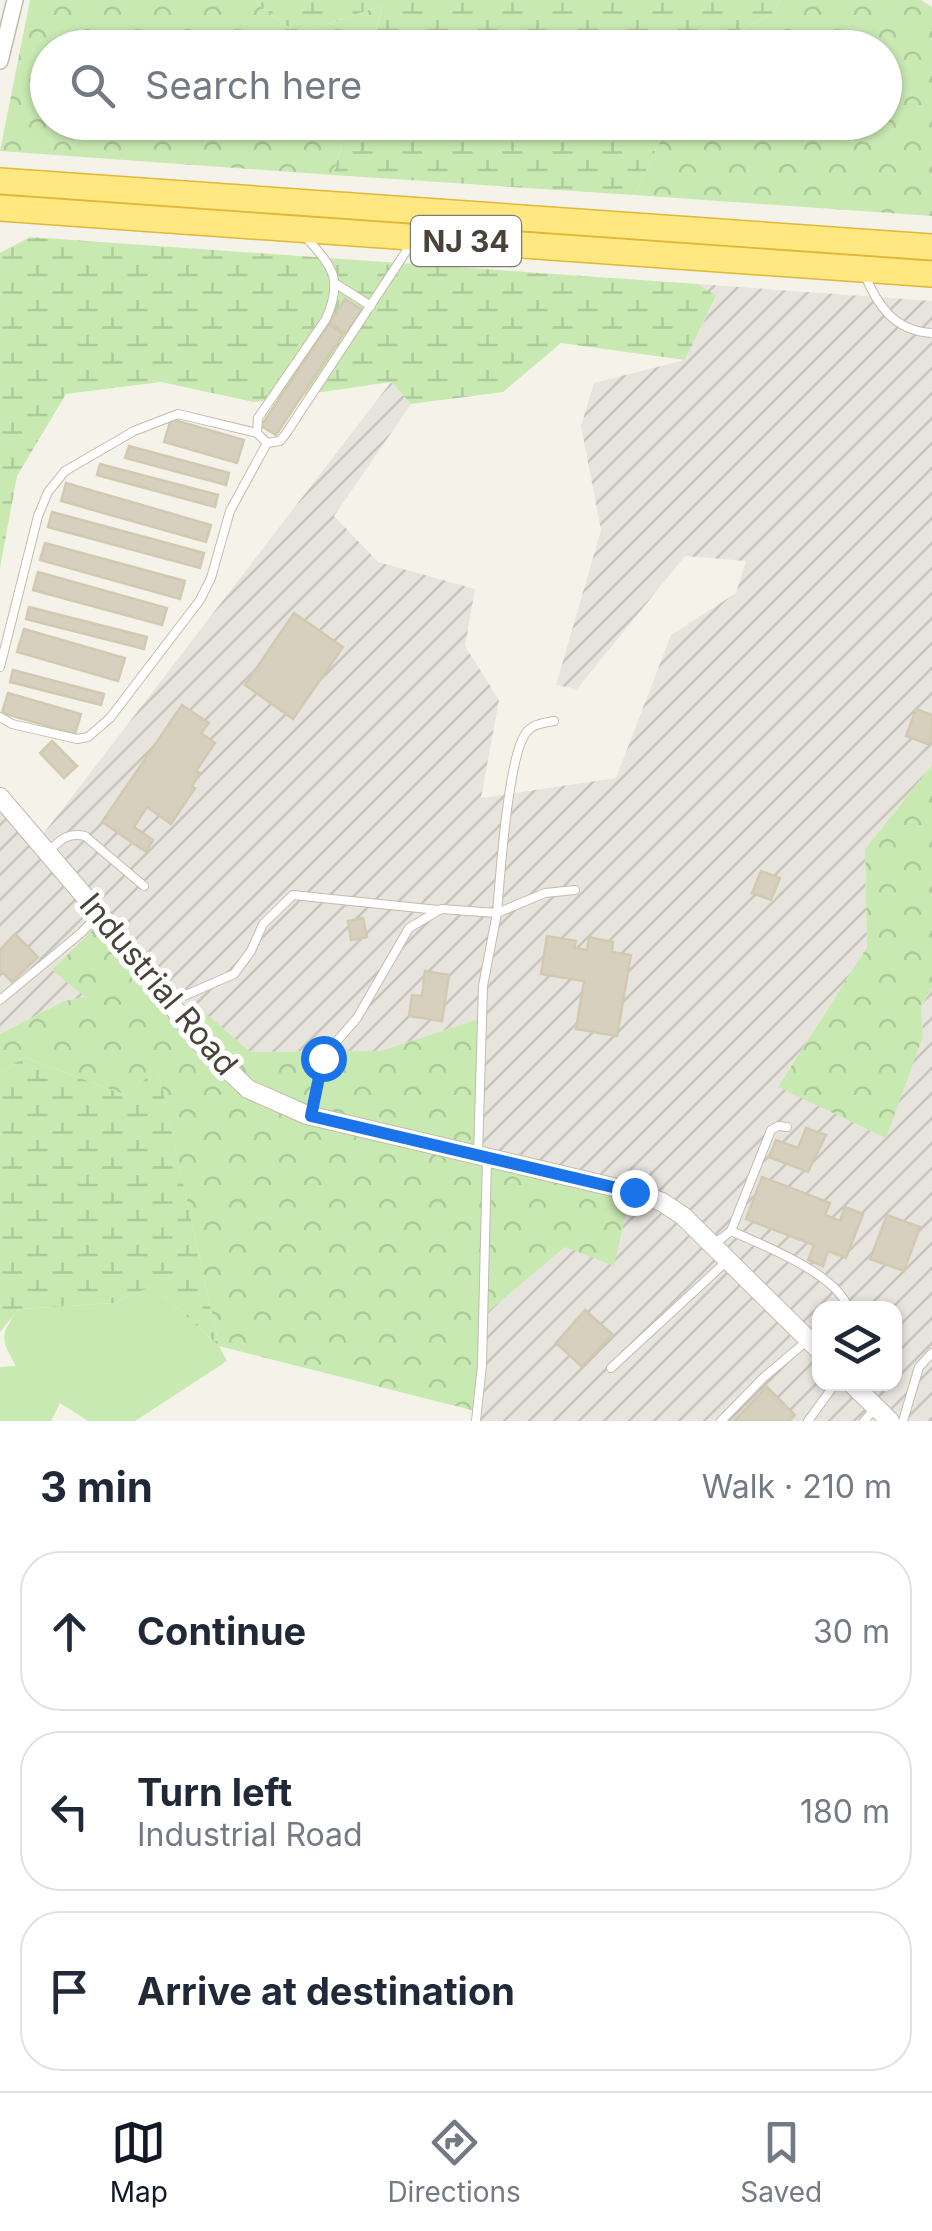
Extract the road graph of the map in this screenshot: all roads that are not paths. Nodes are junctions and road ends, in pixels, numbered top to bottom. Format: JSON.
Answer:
{"nodes":[{"id":1,"x":14,"y":0,"type":"edge"},
{"id":2,"x":0,"y":62,"type":"edge"},
{"id":3,"x":0,"y":181,"type":"edge"},
{"id":4,"x":0,"y":208,"type":"edge"},
{"id":5,"x":299,"y":229,"type":"junction"},
{"id":6,"x":416,"y":237,"type":"junction"},
{"id":7,"x":932,"y":247,"type":"edge"},
{"id":8,"x":862,"y":269,"type":"junction"},
{"id":9,"x":932,"y":274,"type":"edge"},
{"id":10,"x":336,"y":284,"type":"junction"},
{"id":11,"x":370,"y":306,"type":"junction"},
{"id":12,"x":932,"y":334,"type":"edge"},
{"id":13,"x":257,"y":433,"type":"junction"},
{"id":14,"x":267,"y":443,"type":"junction"},
{"id":15,"x":0,"y":667,"type":"edge"},
{"id":16,"x":0,"y":717,"type":"edge"},
{"id":17,"x":554,"y":721,"type":"dead end"},
{"id":18,"x":0,"y":797,"type":"edge"},
{"id":19,"x":48,"y":852,"type":"junction"},
{"id":20,"x":144,"y":886,"type":"dead end"},
{"id":21,"x":575,"y":890,"type":"dead end"},
{"id":22,"x":440,"y":910,"type":"junction"},
{"id":23,"x":100,"y":912,"type":"junction"},
{"id":24,"x":497,"y":912,"type":"junction"},
{"id":25,"x":0,"y":1000,"type":"edge"},
{"id":26,"x":170,"y":1002,"type":"junction"},
{"id":27,"x":311,"y":1116,"type":"junction"},
{"id":28,"x":788,"y":1127,"type":"dead end"},
{"id":29,"x":483,"y":1156,"type":"junction"},
{"id":30,"x":730,"y":1231,"type":"junction"},
{"id":31,"x":713,"y":1246,"type":"junction"},
{"id":32,"x":728,"y":1260,"type":"junction"},
{"id":33,"x":845,"y":1301,"type":"edge"},
{"id":34,"x":812,"y":1344,"type":"edge"},
{"id":35,"x":812,"y":1347,"type":"edge"},
{"id":36,"x":932,"y":1353,"type":"edge"},
{"id":37,"x":611,"y":1368,"type":"dead end"},
{"id":38,"x":830,"y":1391,"type":"edge"},
{"id":39,"x":857,"y":1391,"type":"edge"},
{"id":40,"x":877,"y":1416,"type":"edge"},
{"id":41,"x":476,"y":1421,"type":"edge"},
{"id":42,"x":721,"y":1421,"type":"edge"},
{"id":43,"x":808,"y":1421,"type":"edge"},
{"id":44,"x":904,"y":1421,"type":"edge"}],
"edges":[{"from":1,"to":2,"type":"street"},
{"from":3,"to":7,"type":"highway","number":"NJ 34"},
{"from":4,"to":5,"type":"highway","number":"NJ 34"},
{"from":5,"to":6,"type":"highway","number":"NJ 34"},
{"from":5,"to":10,"type":"lane"},
{"from":6,"to":8,"type":"highway","number":"NJ 34"},
{"from":6,"to":11,"type":"lane"},
{"from":8,"to":9,"type":"highway","number":"NJ 34"},
{"from":8,"to":12,"type":"lane"},
{"from":10,"to":11,"type":"lane"},
{"from":10,"to":13,"type":"lane"},
{"from":11,"to":14,"type":"lane"},
{"from":13,"to":14,"type":"lane"},
{"from":13,"to":15,"type":"lane"},
{"from":14,"to":16,"type":"lane"},
{"from":17,"to":24,"type":"lane"},
{"from":18,"to":19,"type":"street","name":"Industrial Road"},
{"from":19,"to":20,"type":"lane"},
{"from":19,"to":23,"type":"street","name":"Industrial Road"},
{"from":21,"to":24,"type":"lane"},
{"from":22,"to":24,"type":"lane"},
{"from":22,"to":26,"type":"lane"},
{"from":22,"to":27,"type":"lane"},
{"from":23,"to":25,"type":"lane"},
{"from":23,"to":26,"type":"street","name":"Industrial Road"},
{"from":24,"to":29,"type":"lane"},
{"from":26,"to":27,"type":"street","name":"Industrial Road"},
{"from":27,"to":29,"type":"street","name":"Industrial Road"},
{"from":28,"to":30,"type":"lane"},
{"from":29,"to":31,"type":"street","name":"Industrial Road"},
{"from":29,"to":41,"type":"lane"},
{"from":30,"to":31,"type":"lane"},
{"from":30,"to":33,"type":"lane"},
{"from":31,"to":32,"type":"street","name":"Industrial Road"},
{"from":32,"to":34,"type":"street","name":"Industrial Road"},
{"from":32,"to":37,"type":"lane"},
{"from":35,"to":42,"type":"lane"},
{"from":36,"to":44,"type":"lane"},
{"from":38,"to":43,"type":"lane"},
{"from":39,"to":40,"type":"street"}]}
